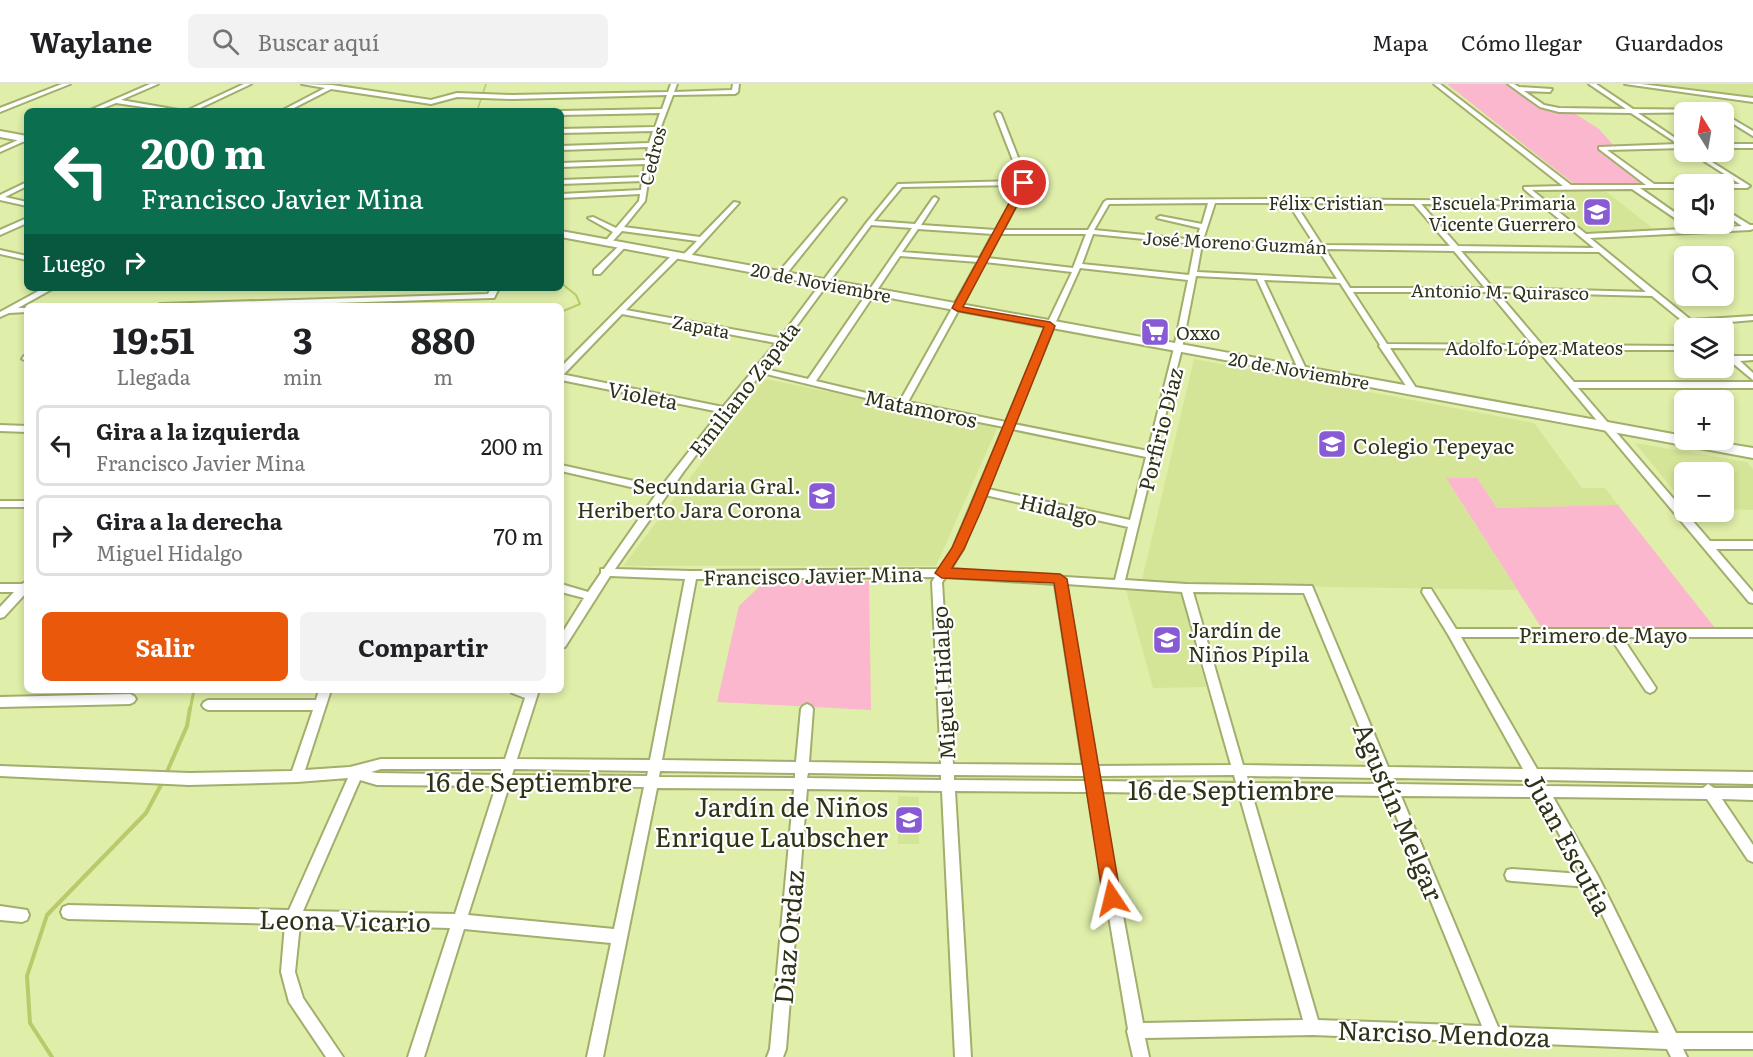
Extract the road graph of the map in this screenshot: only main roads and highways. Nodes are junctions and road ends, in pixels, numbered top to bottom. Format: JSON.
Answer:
{"nodes":[{"id":1,"x":0,"y":134,"type":"edge"},
{"id":2,"x":24,"y":138,"type":"edge"},
{"id":3,"x":564,"y":234,"type":"edge"},
{"id":4,"x":1753,"y":453,"type":"edge"}],
"edges":[{"from":1,"to":2,"type":"main road"},
{"from":3,"to":4,"type":"main road","name":"20 de Noviembre"}]}
